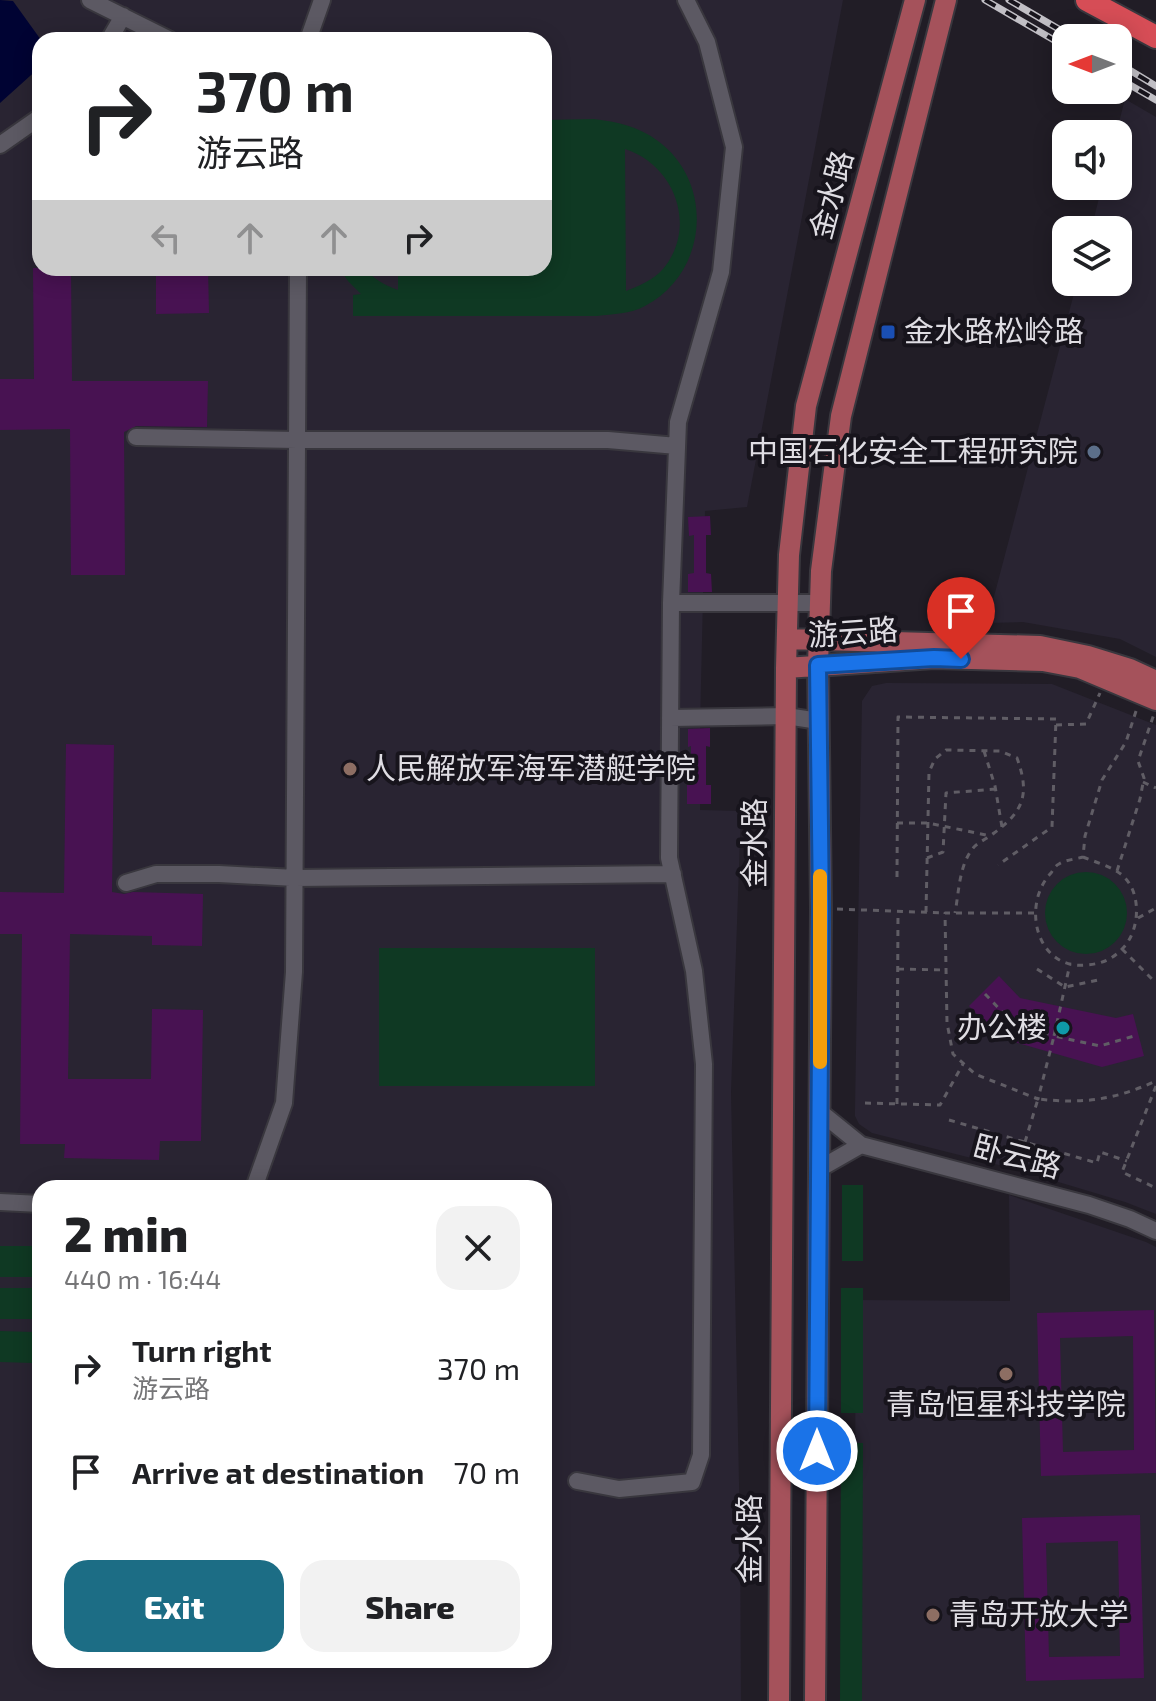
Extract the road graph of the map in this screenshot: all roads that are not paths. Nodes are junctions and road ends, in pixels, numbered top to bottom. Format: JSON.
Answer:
{"nodes":[{"id":1,"x":90,"y":0,"type":"edge"},
{"id":2,"x":322,"y":0,"type":"edge"},
{"id":3,"x":686,"y":0,"type":"edge"},
{"id":4,"x":915,"y":0,"type":"edge"},
{"id":5,"x":946,"y":0,"type":"edge"},
{"id":6,"x":1087,"y":0,"type":"edge"},
{"id":7,"x":123,"y":16,"type":"junction"},
{"id":8,"x":114,"y":32,"type":"edge"},
{"id":9,"x":154,"y":32,"type":"edge"},
{"id":10,"x":311,"y":32,"type":"edge"},
{"id":11,"x":1156,"y":37,"type":"edge"},
{"id":12,"x":32,"y":123,"type":"edge"},
{"id":13,"x":0,"y":145,"type":"edge"},
{"id":14,"x":298,"y":276,"type":"edge"},
{"id":15,"x":136,"y":437,"type":"dead end"},
{"id":16,"x":297,"y":440,"type":"junction"},
{"id":17,"x":677,"y":446,"type":"junction"},
{"id":18,"x":788,"y":602,"type":"junction"},
{"id":19,"x":671,"y":603,"type":"junction"},
{"id":20,"x":819,"y":603,"type":"junction"},
{"id":21,"x":787,"y":639,"type":"junction"},
{"id":22,"x":818,"y":640,"type":"junction"},
{"id":23,"x":818,"y":665,"type":"junction"},
{"id":24,"x":786,"y":668,"type":"junction"},
{"id":25,"x":1153,"y":695,"type":"edge"},
{"id":26,"x":786,"y":716,"type":"junction"},
{"id":27,"x":670,"y":718,"type":"junction"},
{"id":28,"x":819,"y":721,"type":"junction"},
{"id":29,"x":673,"y":874,"type":"junction"},
{"id":30,"x":295,"y":878,"type":"junction"},
{"id":31,"x":126,"y":883,"type":"dead end"},
{"id":32,"x":819,"y":1111,"type":"junction"},
{"id":33,"x":861,"y":1145,"type":"junction"},
{"id":34,"x":819,"y":1169,"type":"junction"},
{"id":35,"x":257,"y":1180,"type":"edge"},
{"id":36,"x":0,"y":1202,"type":"edge"},
{"id":37,"x":32,"y":1204,"type":"edge"},
{"id":38,"x":1156,"y":1231,"type":"edge"},
{"id":39,"x":577,"y":1481,"type":"dead end"},
{"id":40,"x":779,"y":1701,"type":"edge"},
{"id":41,"x":815,"y":1701,"type":"edge"}],
"edges":[{"from":1,"to":7,"type":"street"},
{"from":2,"to":10,"type":"street"},
{"from":3,"to":17,"type":"street"},
{"from":4,"to":18,"type":"main road","name":"金水路"},
{"from":5,"to":20,"type":"main road","name":"金水路"},
{"from":6,"to":11,"type":"highway"},
{"from":7,"to":8,"type":"street"},
{"from":7,"to":9,"type":"street"},
{"from":12,"to":13,"type":"street"},
{"from":14,"to":16,"type":"street"},
{"from":15,"to":16,"type":"street"},
{"from":16,"to":17,"type":"street"},
{"from":16,"to":30,"type":"street"},
{"from":17,"to":19,"type":"street"},
{"from":18,"to":19,"type":"street"},
{"from":18,"to":20,"type":"street"},
{"from":18,"to":21,"type":"main road","name":"金水路"},
{"from":19,"to":27,"type":"street"},
{"from":20,"to":22,"type":"main road","name":"金水路"},
{"from":21,"to":22,"type":"main road","name":"游云路"},
{"from":21,"to":24,"type":"main road","name":"金水路"},
{"from":22,"to":23,"type":"main road","name":"金水路"},
{"from":22,"to":25,"type":"main road","name":"游云路"},
{"from":23,"to":24,"type":"main road","name":"游云路"},
{"from":23,"to":25,"type":"main road","name":"游云路"},
{"from":23,"to":28,"type":"main road","name":"金水路"},
{"from":24,"to":26,"type":"main road","name":"金水路"},
{"from":26,"to":27,"type":"street"},
{"from":26,"to":28,"type":"street"},
{"from":26,"to":40,"type":"main road","name":"金水路"},
{"from":27,"to":29,"type":"street"},
{"from":28,"to":32,"type":"main road","name":"金水路"},
{"from":29,"to":30,"type":"street"},
{"from":29,"to":39,"type":"street"},
{"from":30,"to":31,"type":"street"},
{"from":30,"to":35,"type":"street"},
{"from":32,"to":33,"type":"street","name":"卧云路"},
{"from":32,"to":34,"type":"main road","name":"金水路"},
{"from":33,"to":34,"type":"street"},
{"from":33,"to":38,"type":"street","name":"卧云路"},
{"from":34,"to":41,"type":"main road","name":"金水路"},
{"from":36,"to":37,"type":"street"}]}
